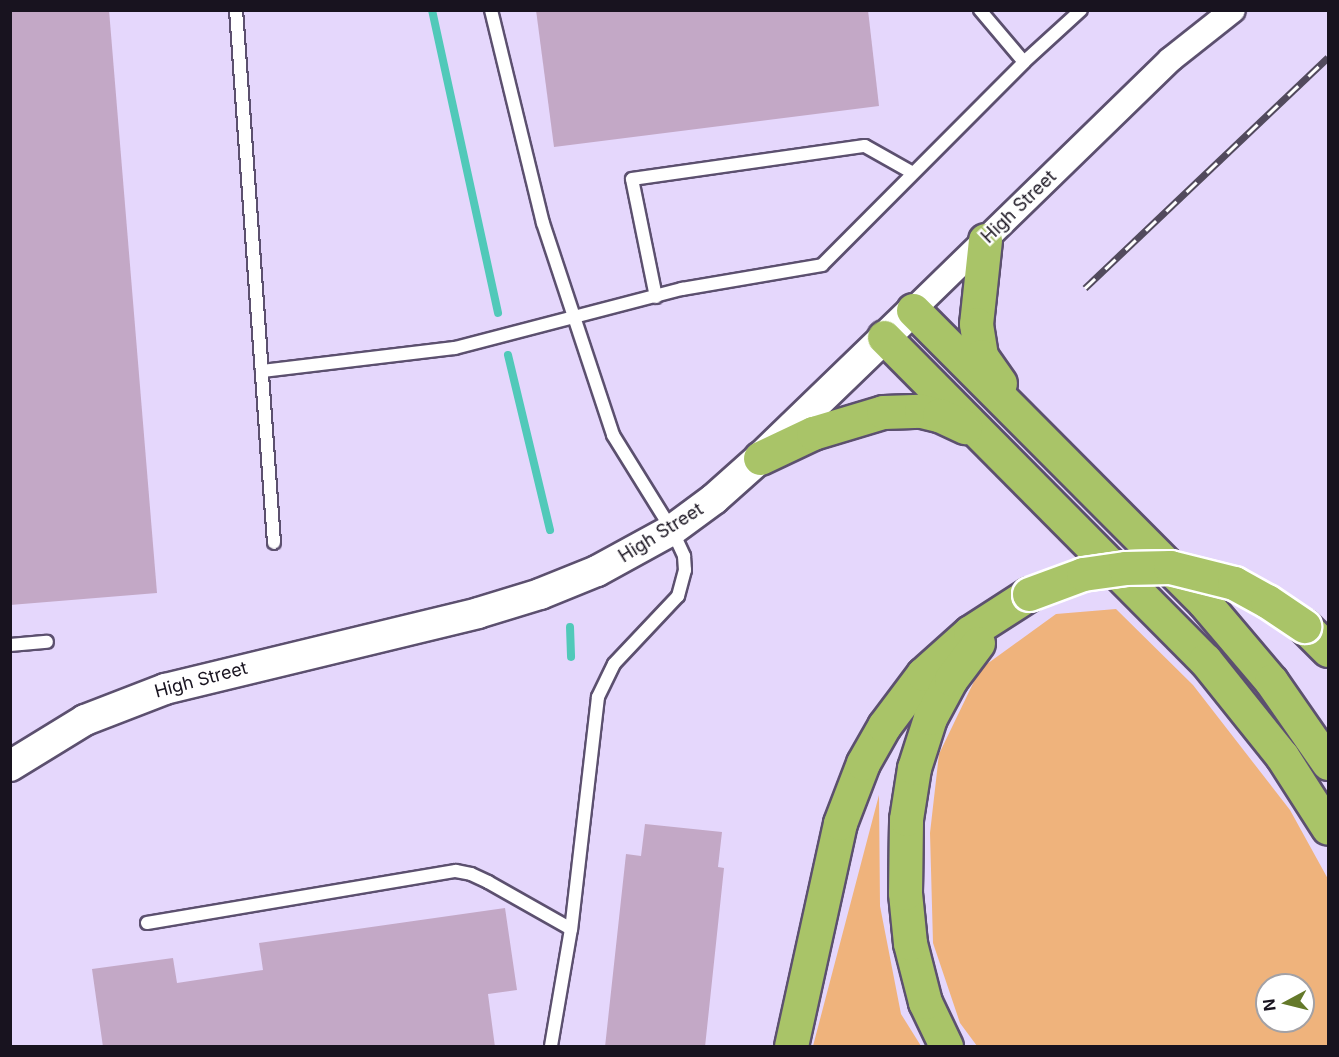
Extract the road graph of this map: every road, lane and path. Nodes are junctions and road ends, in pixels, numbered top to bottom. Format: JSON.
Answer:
{"nodes":[{"id":1,"x":236,"y":10,"type":"edge"},
{"id":2,"x":491,"y":10,"type":"edge"},
{"id":3,"x":980,"y":10,"type":"edge"},
{"id":4,"x":1081,"y":10,"type":"edge"},
{"id":5,"x":1208,"y":10,"type":"edge"},
{"id":6,"x":1233,"y":10,"type":"edge"},
{"id":7,"x":1170,"y":60,"type":"junction"},
{"id":8,"x":1024,"y":62,"type":"junction"},
{"id":9,"x":914,"y":173,"type":"junction"},
{"id":10,"x":985,"y":240,"type":"junction"},
{"id":11,"x":656,"y":297,"type":"junction"},
{"id":12,"x":913,"y":310,"type":"junction"},
{"id":13,"x":575,"y":318,"type":"junction"},
{"id":14,"x":884,"y":337,"type":"junction"},
{"id":15,"x":262,"y":370,"type":"junction"},
{"id":16,"x":1018,"y":416,"type":"junction"},
{"id":17,"x":986,"y":442,"type":"junction"},
{"id":18,"x":760,"y":458,"type":"junction"},
{"id":19,"x":672,"y":530,"type":"junction"},
{"id":20,"x":274,"y":543,"type":"dead end"},
{"id":21,"x":1029,"y":594,"type":"junction"},
{"id":22,"x":47,"y":642,"type":"dead end"},
{"id":23,"x":10,"y":645,"type":"edge"},
{"id":24,"x":1329,"y":650,"type":"edge"},
{"id":25,"x":1329,"y":762,"type":"edge"},
{"id":26,"x":10,"y":766,"type":"edge"},
{"id":27,"x":1329,"y":828,"type":"edge"},
{"id":28,"x":147,"y":922,"type":"dead end"},
{"id":29,"x":571,"y":929,"type":"junction"},
{"id":30,"x":551,"y":1047,"type":"edge"},
{"id":31,"x":791,"y":1047,"type":"edge"},
{"id":32,"x":946,"y":1047,"type":"edge"}],
"edges":[{"from":1,"to":15,"type":"lane"},
{"from":2,"to":13,"type":"lane"},
{"from":3,"to":8,"type":"lane"},
{"from":4,"to":8,"type":"lane"},
{"from":5,"to":7,"type":"street","name":"High Street"},
{"from":6,"to":7,"type":"street","name":"High Street"},
{"from":7,"to":10,"type":"street","name":"High Street"},
{"from":8,"to":9,"type":"lane"},
{"from":9,"to":11,"type":"lane"},
{"from":9,"to":11,"type":"lane"},
{"from":10,"to":12,"type":"street","name":"High Street"},
{"from":10,"to":16,"type":"highway"},
{"from":11,"to":13,"type":"lane"},
{"from":12,"to":14,"type":"street","name":"High Street"},
{"from":12,"to":16,"type":"highway"},
{"from":13,"to":15,"type":"lane"},
{"from":13,"to":19,"type":"lane"},
{"from":14,"to":17,"type":"highway"},
{"from":14,"to":18,"type":"street","name":"High Street"},
{"from":15,"to":20,"type":"lane"},
{"from":16,"to":25,"type":"highway"},
{"from":17,"to":18,"type":"highway"},
{"from":17,"to":27,"type":"highway"},
{"from":18,"to":19,"type":"street","name":"High Street"},
{"from":19,"to":26,"type":"street","name":"High Street"},
{"from":19,"to":29,"type":"lane"},
{"from":21,"to":24,"type":"highway","bridge":true},
{"from":21,"to":31,"type":"highway"},
{"from":21,"to":32,"type":"highway"},
{"from":22,"to":23,"type":"lane"},
{"from":28,"to":29,"type":"lane"},
{"from":29,"to":30,"type":"lane"}]}
